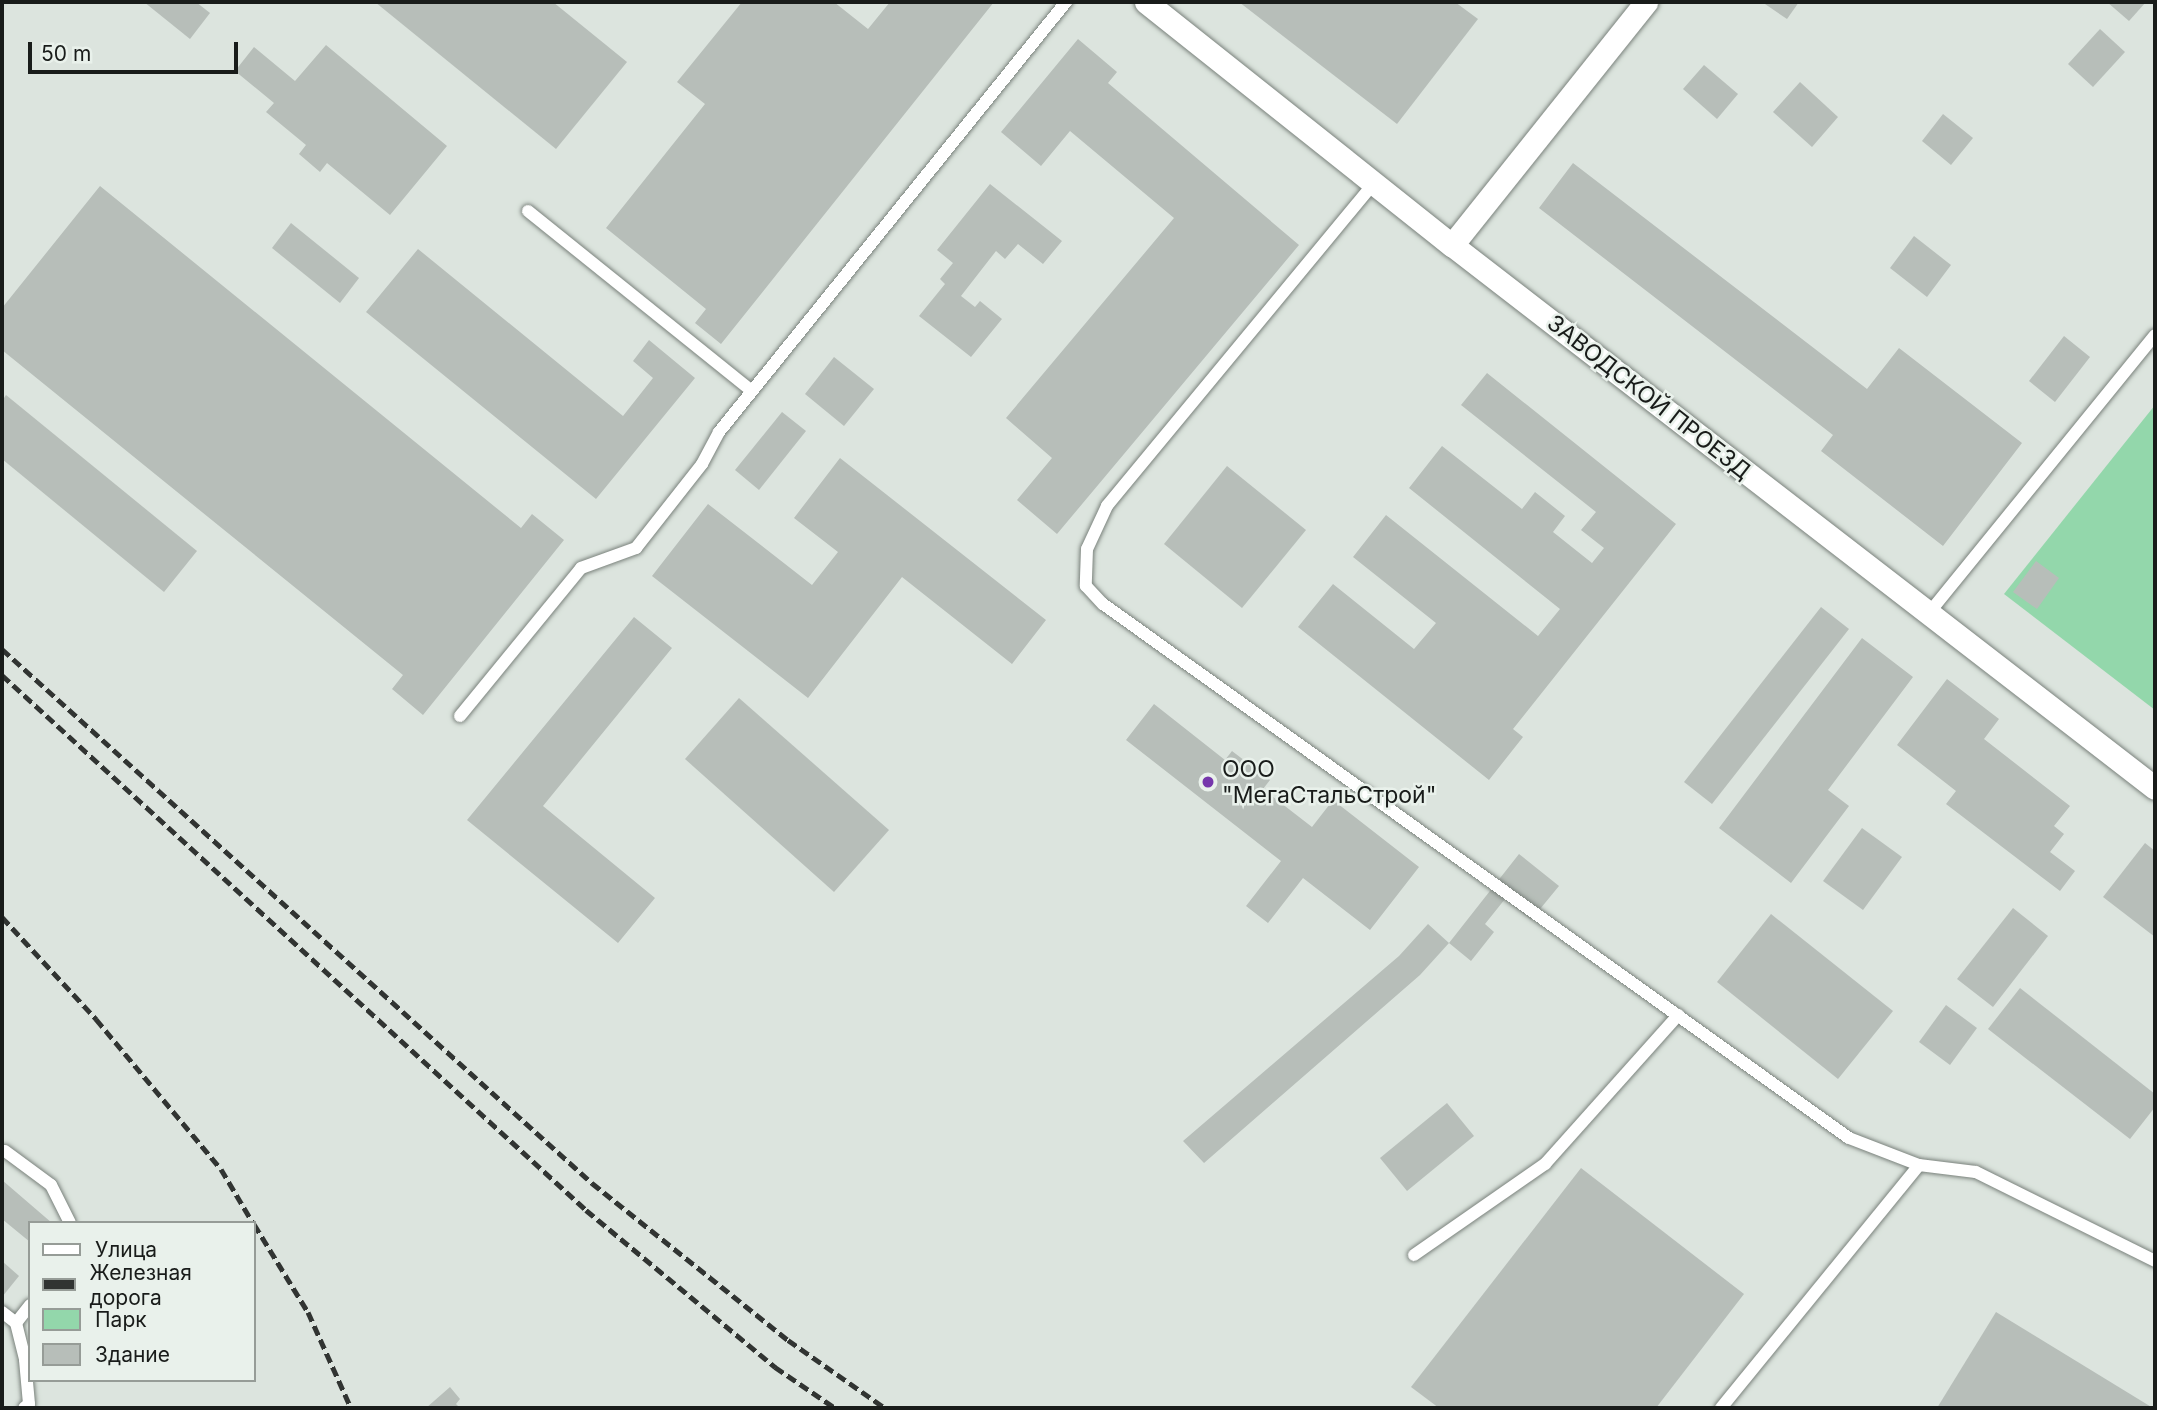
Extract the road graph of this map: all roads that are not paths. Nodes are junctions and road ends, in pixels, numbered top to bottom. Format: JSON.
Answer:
{"nodes":[{"id":1,"x":1066,"y":2,"type":"edge"},
{"id":2,"x":1146,"y":2,"type":"edge"},
{"id":3,"x":1646,"y":2,"type":"edge"},
{"id":4,"x":1374,"y":183,"type":"junction"},
{"id":5,"x":527,"y":211,"type":"dead end"},
{"id":6,"x":1452,"y":244,"type":"junction"},
{"id":7,"x":2155,"y":335,"type":"edge"},
{"id":8,"x":752,"y":391,"type":"junction"},
{"id":9,"x":1929,"y":614,"type":"junction"},
{"id":10,"x":460,"y":716,"type":"dead end"},
{"id":11,"x":2155,"y":788,"type":"edge"},
{"id":12,"x":1678,"y":1015,"type":"junction"},
{"id":13,"x":5,"y":1151,"type":"dead end"},
{"id":14,"x":1919,"y":1165,"type":"junction"},
{"id":15,"x":69,"y":1221,"type":"edge"},
{"id":16,"x":1414,"y":1255,"type":"dead end"},
{"id":17,"x":2155,"y":1261,"type":"edge"},
{"id":18,"x":28,"y":1308,"type":"edge"},
{"id":19,"x":2,"y":1312,"type":"edge"},
{"id":20,"x":16,"y":1323,"type":"junction"},
{"id":21,"x":24,"y":1408,"type":"edge"},
{"id":22,"x":1721,"y":1408,"type":"edge"}],
"edges":[{"from":1,"to":8,"type":"lane"},
{"from":2,"to":4,"type":"street","name":"ЗАВОДСКОЙ ПРОЕЗД"},
{"from":3,"to":6,"type":"street"},
{"from":4,"to":6,"type":"street","name":"ЗАВОДСКОЙ ПРОЕЗД"},
{"from":4,"to":12,"type":"lane"},
{"from":5,"to":8,"type":"lane"},
{"from":6,"to":9,"type":"street","name":"ЗАВОДСКОЙ ПРОЕЗД"},
{"from":7,"to":9,"type":"lane"},
{"from":8,"to":10,"type":"lane"},
{"from":9,"to":11,"type":"street","name":"ЗАВОДСКОЙ ПРОЕЗД"},
{"from":12,"to":14,"type":"lane"},
{"from":12,"to":16,"type":"lane"},
{"from":13,"to":15,"type":"lane"},
{"from":14,"to":17,"type":"lane"},
{"from":14,"to":22,"type":"lane"},
{"from":18,"to":20,"type":"lane"},
{"from":19,"to":20,"type":"lane"},
{"from":20,"to":21,"type":"lane"}]}
